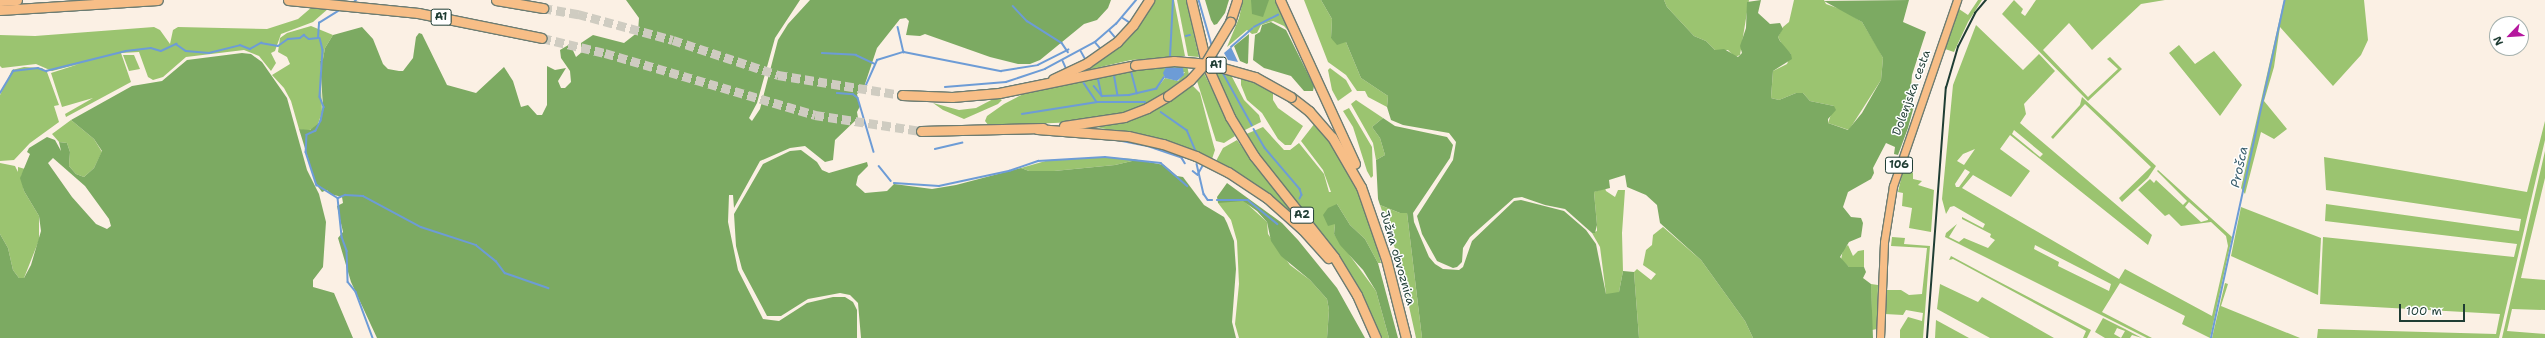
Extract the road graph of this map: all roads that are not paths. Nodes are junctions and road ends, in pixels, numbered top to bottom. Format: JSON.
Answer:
{"nodes":[{"id":1,"x":17,"y":0,"type":"edge"},
{"id":2,"x":158,"y":0,"type":"edge"},
{"id":3,"x":288,"y":0,"type":"edge"},
{"id":4,"x":496,"y":0,"type":"edge"},
{"id":5,"x":1149,"y":0,"type":"edge"},
{"id":6,"x":1191,"y":0,"type":"edge"},
{"id":7,"x":1237,"y":0,"type":"edge"},
{"id":8,"x":1280,"y":0,"type":"edge"},
{"id":9,"x":1957,"y":0,"type":"edge"},
{"id":10,"x":0,"y":1,"type":"edge"},
{"id":11,"x":300,"y":1,"type":"edge"},
{"id":12,"x":543,"y":8,"type":"tunnel mouth"},
{"id":13,"x":0,"y":10,"type":"edge"},
{"id":14,"x":542,"y":38,"type":"tunnel mouth"},
{"id":15,"x":1027,"y":89,"type":"junction"},
{"id":16,"x":902,"y":95,"type":"tunnel mouth"},
{"id":17,"x":1037,"y":129,"type":"junction"},
{"id":18,"x":921,"y":131,"type":"tunnel mouth"},
{"id":19,"x":1361,"y":187,"type":"junction"},
{"id":20,"x":1357,"y":295,"type":"junction"},
{"id":21,"x":1376,"y":338,"type":"edge"},
{"id":22,"x":1406,"y":338,"type":"edge"},
{"id":23,"x":1880,"y":338,"type":"edge"}],
"edges":[{"from":1,"to":10,"type":"highway"},
{"from":2,"to":13,"type":"highway"},
{"from":3,"to":11,"type":"highway","number":"A1"},
{"from":4,"to":12,"type":"highway"},
{"from":5,"to":15,"type":"highway"},
{"from":6,"to":20,"type":"highway","number":"A2"},
{"from":7,"to":17,"type":"highway","bridge":true},
{"from":8,"to":19,"type":"highway"},
{"from":9,"to":23,"type":"main road","name":"Dolenjska cesta","number":"106"},
{"from":11,"to":14,"type":"highway","number":"A1"},
{"from":15,"to":16,"type":"highway","number":"A1"},
{"from":15,"to":19,"type":"highway","number":"A1","bridge":true},
{"from":17,"to":18,"type":"highway"},
{"from":17,"to":20,"type":"highway"},
{"from":19,"to":22,"type":"highway","name":"Južna obvoznica","number":"A1"},
{"from":20,"to":21,"type":"highway"}]}
